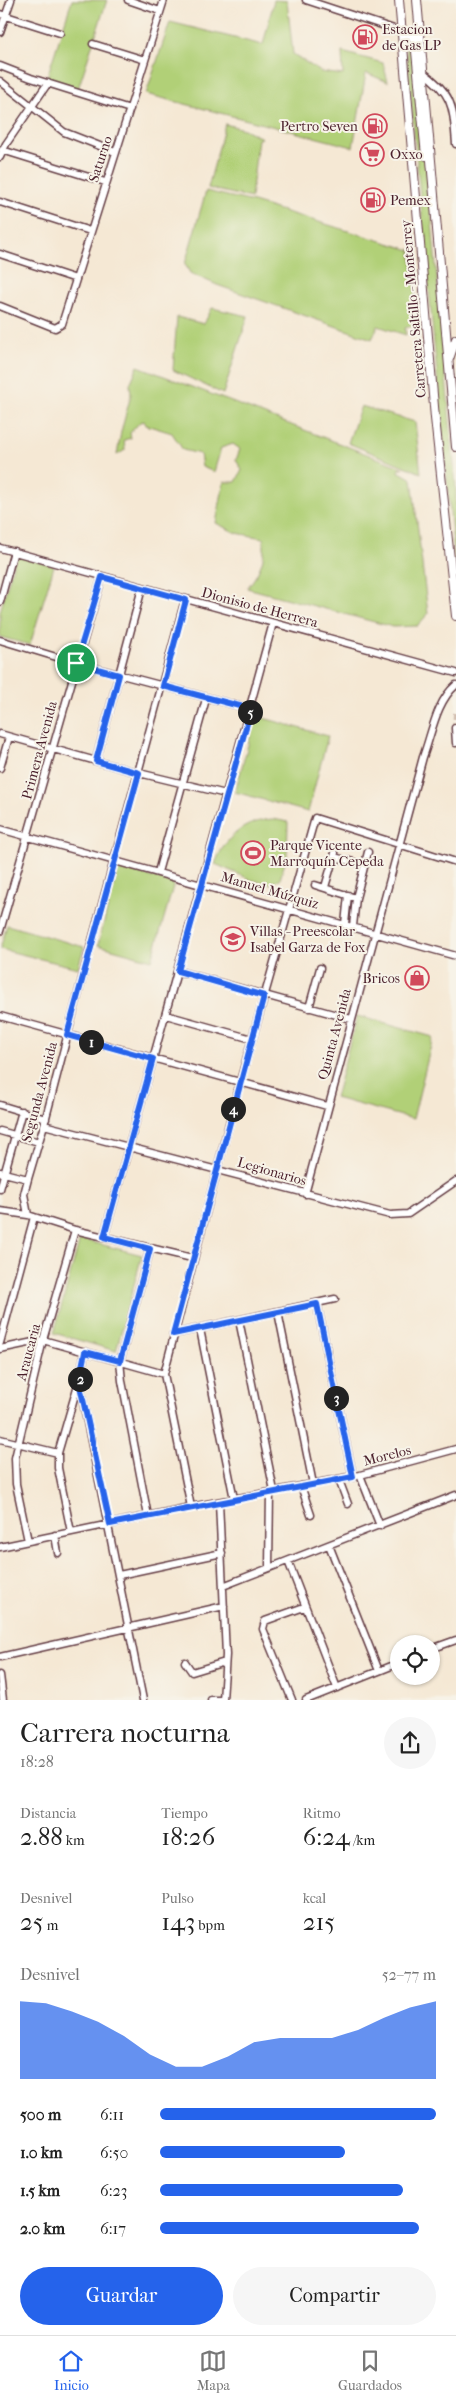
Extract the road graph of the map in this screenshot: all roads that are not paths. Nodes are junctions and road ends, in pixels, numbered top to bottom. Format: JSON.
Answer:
{"nodes":[{"id":1,"x":11,"y":0,"type":"edge"},
{"id":2,"x":128,"y":0,"type":"edge"},
{"id":3,"x":164,"y":0,"type":"edge"},
{"id":4,"x":306,"y":0,"type":"edge"},
{"id":5,"x":399,"y":0,"type":"edge"},
{"id":6,"x":417,"y":0,"type":"edge"},
{"id":7,"x":160,"y":11,"type":"junction"},
{"id":8,"x":3,"y":15,"type":"edge"},
{"id":9,"x":0,"y":32,"type":"edge"},
{"id":10,"x":400,"y":32,"type":"junction"},
{"id":11,"x":60,"y":33,"type":"dead end"},
{"id":12,"x":93,"y":44,"type":"dead end"},
{"id":13,"x":145,"y":60,"type":"junction"},
{"id":14,"x":0,"y":66,"type":"edge"},
{"id":15,"x":420,"y":71,"type":"junction"},
{"id":16,"x":0,"y":81,"type":"edge"},
{"id":17,"x":48,"y":83,"type":"junction"},
{"id":18,"x":31,"y":107,"type":"junction"},
{"id":19,"x":454,"y":107,"type":"edge"},
{"id":20,"x":130,"y":109,"type":"junction"},
{"id":21,"x":456,"y":144,"type":"edge"},
{"id":22,"x":2,"y":150,"type":"junction"},
{"id":23,"x":115,"y":152,"type":"junction"},
{"id":24,"x":0,"y":157,"type":"edge"},
{"id":25,"x":105,"y":182,"type":"junction"},
{"id":26,"x":0,"y":202,"type":"edge"},
{"id":27,"x":90,"y":231,"type":"junction"},
{"id":28,"x":0,"y":254,"type":"edge"},
{"id":29,"x":76,"y":279,"type":"junction"},
{"id":30,"x":0,"y":306,"type":"edge"},
{"id":31,"x":456,"y":339,"type":"edge"},
{"id":32,"x":448,"y":361,"type":"junction"},
{"id":33,"x":455,"y":432,"type":"edge"},
{"id":34,"x":456,"y":441,"type":"edge"},
{"id":35,"x":456,"y":447,"type":"edge"},
{"id":36,"x":0,"y":548,"type":"edge"},
{"id":37,"x":14,"y":552,"type":"junction"},
{"id":38,"x":102,"y":577,"type":"junction"},
{"id":39,"x":142,"y":588,"type":"junction"},
{"id":40,"x":186,"y":600,"type":"junction"},
{"id":41,"x":0,"y":602,"type":"edge"},
{"id":42,"x":456,"y":616,"type":"edge"},
{"id":43,"x":274,"y":623,"type":"junction"},
{"id":44,"x":0,"y":640,"type":"edge"},
{"id":45,"x":76,"y":663,"type":"junction"},
{"id":46,"x":456,"y":673,"type":"edge"},
{"id":47,"x":119,"y":675,"type":"junction"},
{"id":48,"x":456,"y":685,"type":"edge"},
{"id":49,"x":163,"y":686,"type":"junction"},
{"id":50,"x":206,"y":699,"type":"junction"},
{"id":51,"x":251,"y":709,"type":"junction"},
{"id":52,"x":455,"y":728,"type":"dead end"},
{"id":53,"x":0,"y":734,"type":"edge"},
{"id":54,"x":9,"y":737,"type":"junction"},
{"id":55,"x":456,"y":744,"type":"edge"},
{"id":56,"x":51,"y":750,"type":"junction"},
{"id":57,"x":96,"y":761,"type":"junction"},
{"id":58,"x":0,"y":768,"type":"edge"},
{"id":59,"x":139,"y":773,"type":"junction"},
{"id":60,"x":183,"y":784,"type":"junction"},
{"id":61,"x":226,"y":794,"type":"junction"},
{"id":62,"x":0,"y":829,"type":"edge"},
{"id":63,"x":28,"y":837,"type":"junction"},
{"id":64,"x":400,"y":847,"type":"junction"},
{"id":65,"x":368,"y":852,"type":"dead end"},
{"id":66,"x":115,"y":860,"type":"junction"},
{"id":67,"x":456,"y":862,"type":"edge"},
{"id":68,"x":364,"y":865,"type":"junction"},
{"id":69,"x":158,"y":872,"type":"junction"},
{"id":70,"x":203,"y":884,"type":"junction"},
{"id":71,"x":315,"y":885,"type":"dead end"},
{"id":72,"x":325,"y":887,"type":"junction"},
{"id":73,"x":348,"y":895,"type":"junction"},
{"id":74,"x":356,"y":898,"type":"junction"},
{"id":75,"x":290,"y":908,"type":"junction"},
{"id":76,"x":1,"y":923,"type":"edge"},
{"id":77,"x":345,"y":924,"type":"junction"},
{"id":78,"x":353,"y":926,"type":"junction"},
{"id":79,"x":0,"y":931,"type":"edge"},
{"id":80,"x":375,"y":933,"type":"junction"},
{"id":81,"x":446,"y":952,"type":"junction"},
{"id":82,"x":456,"y":952,"type":"edge"},
{"id":83,"x":456,"y":956,"type":"edge"},
{"id":84,"x":320,"y":968,"type":"dead end"},
{"id":85,"x":178,"y":971,"type":"junction"},
{"id":86,"x":264,"y":996,"type":"junction"},
{"id":87,"x":309,"y":1008,"type":"junction"},
{"id":88,"x":166,"y":1015,"type":"junction"},
{"id":89,"x":0,"y":1016,"type":"edge"},
{"id":90,"x":351,"y":1019,"type":"junction"},
{"id":91,"x":67,"y":1035,"type":"junction"},
{"id":92,"x":252,"y":1038,"type":"junction"},
{"id":93,"x":153,"y":1059,"type":"junction"},
{"id":94,"x":240,"y":1082,"type":"junction"},
{"id":95,"x":0,"y":1105,"type":"edge"},
{"id":96,"x":327,"y":1106,"type":"junction"},
{"id":97,"x":22,"y":1111,"type":"junction"},
{"id":98,"x":45,"y":1122,"type":"junction"},
{"id":99,"x":0,"y":1131,"type":"edge"},
{"id":100,"x":16,"y":1136,"type":"junction"},
{"id":101,"x":39,"y":1142,"type":"junction"},
{"id":102,"x":130,"y":1146,"type":"junction"},
{"id":103,"x":218,"y":1169,"type":"junction"},
{"id":104,"x":2,"y":1173,"type":"edge"},
{"id":105,"x":28,"y":1179,"type":"junction"},
{"id":106,"x":456,"y":1181,"type":"edge"},
{"id":107,"x":0,"y":1189,"type":"edge"},
{"id":108,"x":305,"y":1194,"type":"junction"},
{"id":109,"x":0,"y":1211,"type":"edge"},
{"id":110,"x":31,"y":1216,"type":"junction"},
{"id":111,"x":75,"y":1230,"type":"junction"},
{"id":112,"x":104,"y":1237,"type":"junction"},
{"id":113,"x":150,"y":1249,"type":"junction"},
{"id":114,"x":192,"y":1258,"type":"junction"},
{"id":115,"x":335,"y":1300,"type":"dead end"},
{"id":116,"x":317,"y":1304,"type":"junction"},
{"id":117,"x":278,"y":1312,"type":"junction"},
{"id":118,"x":239,"y":1320,"type":"junction"},
{"id":119,"x":200,"y":1329,"type":"junction"},
{"id":120,"x":173,"y":1334,"type":"junction"},
{"id":121,"x":44,"y":1340,"type":"junction"},
{"id":122,"x":0,"y":1343,"type":"edge"},
{"id":123,"x":0,"y":1349,"type":"edge"},
{"id":124,"x":85,"y":1352,"type":"junction"},
{"id":125,"x":120,"y":1361,"type":"junction"},
{"id":126,"x":164,"y":1374,"type":"junction"},
{"id":127,"x":79,"y":1381,"type":"junction"},
{"id":128,"x":0,"y":1439,"type":"edge"},
{"id":129,"x":17,"y":1444,"type":"junction"},
{"id":130,"x":456,"y":1449,"type":"edge"},
{"id":131,"x":58,"y":1453,"type":"junction"},
{"id":132,"x":357,"y":1476,"type":"junction"},
{"id":133,"x":339,"y":1480,"type":"junction"},
{"id":134,"x":313,"y":1484,"type":"junction"},
{"id":135,"x":301,"y":1486,"type":"junction"},
{"id":136,"x":272,"y":1492,"type":"junction"},
{"id":137,"x":456,"y":1495,"type":"edge"},
{"id":138,"x":234,"y":1499,"type":"junction"},
{"id":139,"x":219,"y":1502,"type":"junction"},
{"id":140,"x":348,"y":1504,"type":"dead end"},
{"id":141,"x":191,"y":1507,"type":"junction"},
{"id":142,"x":311,"y":1515,"type":"dead end"},
{"id":143,"x":148,"y":1516,"type":"junction"},
{"id":144,"x":110,"y":1524,"type":"junction"},
{"id":145,"x":380,"y":1526,"type":"junction"},
{"id":146,"x":71,"y":1532,"type":"junction"},
{"id":147,"x":55,"y":1535,"type":"junction"},
{"id":148,"x":28,"y":1541,"type":"junction"},
{"id":149,"x":329,"y":1545,"type":"junction"},
{"id":150,"x":0,"y":1547,"type":"edge"},
{"id":151,"x":58,"y":1553,"type":"dead end"},
{"id":152,"x":222,"y":1553,"type":"junction"},
{"id":153,"x":288,"y":1561,"type":"junction"},
{"id":154,"x":270,"y":1567,"type":"junction"},
{"id":155,"x":119,"y":1575,"type":"junction"},
{"id":156,"x":223,"y":1586,"type":"junction"},
{"id":157,"x":224,"y":1606,"type":"junction"},
{"id":158,"x":304,"y":1607,"type":"junction"},
{"id":159,"x":130,"y":1627,"type":"junction"},
{"id":160,"x":456,"y":1640,"type":"edge"},
{"id":161,"x":440,"y":1646,"type":"edge"},
{"id":162,"x":0,"y":1656,"type":"edge"},
{"id":163,"x":185,"y":1662,"type":"dead end"},
{"id":164,"x":226,"y":1662,"type":"junction"},
{"id":165,"x":390,"y":1667,"type":"edge"},
{"id":166,"x":379,"y":1671,"type":"junction"},
{"id":167,"x":0,"y":1675,"type":"edge"},
{"id":168,"x":337,"y":1688,"type":"junction"},
{"id":169,"x":3,"y":1700,"type":"edge"},
{"id":170,"x":143,"y":1700,"type":"edge"},
{"id":171,"x":211,"y":1700,"type":"edge"},
{"id":172,"x":222,"y":1700,"type":"edge"},
{"id":173,"x":292,"y":1700,"type":"edge"},
{"id":174,"x":306,"y":1700,"type":"edge"}],
"edges":[{"from":1,"to":8,"type":"street"},
{"from":2,"to":7,"type":"street"},
{"from":3,"to":7,"type":"street","name":"Saturno"},
{"from":4,"to":10,"type":"street"},
{"from":5,"to":10,"type":"main road","name":"Carretera Saltillo - Monterrey"},
{"from":6,"to":15,"type":"main road"},
{"from":7,"to":13,"type":"street","name":"Saturno"},
{"from":8,"to":9,"type":"street"},
{"from":8,"to":11,"type":"street"},
{"from":10,"to":15,"type":"main road"},
{"from":10,"to":42,"type":"main road","name":"Carretera Saltillo - Monterrey"},
{"from":12,"to":13,"type":"street"},
{"from":13,"to":20,"type":"street","name":"Saturno"},
{"from":14,"to":17,"type":"street"},
{"from":15,"to":19,"type":"street"},
{"from":15,"to":32,"type":"main road"},
{"from":16,"to":18,"type":"street"},
{"from":17,"to":18,"type":"street"},
{"from":17,"to":20,"type":"street"},
{"from":18,"to":22,"type":"street"},
{"from":18,"to":23,"type":"street"},
{"from":19,"to":21,"type":"street"},
{"from":20,"to":23,"type":"street","name":"Saturno"},
{"from":22,"to":24,"type":"street"},
{"from":22,"to":25,"type":"street"},
{"from":23,"to":25,"type":"street","name":"Saturno"},
{"from":25,"to":27,"type":"street","name":"Saturno"},
{"from":26,"to":27,"type":"street"},
{"from":27,"to":29,"type":"street","name":"Saturno"},
{"from":28,"to":29,"type":"street"},
{"from":29,"to":30,"type":"street","name":"Saturno"},
{"from":31,"to":32,"type":"main road"},
{"from":32,"to":33,"type":"main road"},
{"from":33,"to":34,"type":"main road"},
{"from":34,"to":35,"type":"main road"},
{"from":36,"to":37,"type":"street","name":"Dionisio de Herrera"},
{"from":37,"to":38,"type":"street","name":"Dionisio de Herrera"},
{"from":37,"to":41,"type":"street"},
{"from":38,"to":39,"type":"street","name":"Dionisio de Herrera"},
{"from":38,"to":45,"type":"street","name":"Primera Avenida"},
{"from":39,"to":40,"type":"street","name":"Dionisio de Herrera"},
{"from":39,"to":47,"type":"street"},
{"from":40,"to":43,"type":"street","name":"Dionisio de Herrera"},
{"from":40,"to":49,"type":"street","name":"Segunda Avenida"},
{"from":43,"to":46,"type":"street","name":"Dionisio de Herrera"},
{"from":43,"to":51,"type":"street"},
{"from":44,"to":45,"type":"street"},
{"from":45,"to":47,"type":"street"},
{"from":45,"to":56,"type":"street","name":"Primera Avenida"},
{"from":47,"to":49,"type":"street"},
{"from":47,"to":57,"type":"street"},
{"from":48,"to":64,"type":"street","name":"Quinta Avenida"},
{"from":49,"to":50,"type":"street"},
{"from":49,"to":59,"type":"street","name":"Segunda Avenida"},
{"from":50,"to":51,"type":"street"},
{"from":50,"to":60,"type":"street"},
{"from":51,"to":61,"type":"street"},
{"from":52,"to":55,"type":"street"},
{"from":53,"to":54,"type":"street"},
{"from":54,"to":56,"type":"street"},
{"from":54,"to":58,"type":"street"},
{"from":56,"to":57,"type":"street"},
{"from":56,"to":63,"type":"street","name":"Primera Avenida"},
{"from":57,"to":59,"type":"street"},
{"from":59,"to":60,"type":"street"},
{"from":59,"to":66,"type":"street","name":"Segunda Avenida"},
{"from":60,"to":61,"type":"street"},
{"from":60,"to":69,"type":"street"},
{"from":61,"to":70,"type":"street"},
{"from":62,"to":63,"type":"street","name":"Manuel Múzquiz"},
{"from":63,"to":66,"type":"street","name":"Manuel Múzquiz"},
{"from":63,"to":76,"type":"street","name":"Primera Avenida"},
{"from":64,"to":67,"type":"street"},
{"from":64,"to":75,"type":"street"},
{"from":64,"to":80,"type":"street","name":"Quinta Avenida"},
{"from":65,"to":68,"type":"street"},
{"from":66,"to":69,"type":"street","name":"Manuel Múzquiz"},
{"from":66,"to":91,"type":"street","name":"Segunda Avenida"},
{"from":68,"to":72,"type":"street"},
{"from":68,"to":74,"type":"street"},
{"from":69,"to":70,"type":"street","name":"Manuel Múzquiz"},
{"from":70,"to":75,"type":"street","name":"Manuel Múzquiz"},
{"from":70,"to":85,"type":"street"},
{"from":71,"to":72,"type":"street"},
{"from":72,"to":73,"type":"street"},
{"from":73,"to":74,"type":"street"},
{"from":73,"to":77,"type":"street"},
{"from":74,"to":78,"type":"street"},
{"from":75,"to":77,"type":"street","name":"Manuel Múzquiz"},
{"from":75,"to":86,"type":"street"},
{"from":76,"to":79,"type":"street","name":"Primera Avenida"},
{"from":77,"to":78,"type":"street","name":"Manuel Múzquiz"},
{"from":78,"to":80,"type":"street","name":"Manuel Múzquiz"},
{"from":80,"to":81,"type":"street","name":"Manuel Múzquiz"},
{"from":80,"to":90,"type":"street","name":"Quinta Avenida"},
{"from":81,"to":82,"type":"street","name":"Manuel Múzquiz"},
{"from":81,"to":83,"type":"street","name":"Manuel Múzquiz"},
{"from":84,"to":87,"type":"street"},
{"from":85,"to":86,"type":"street"},
{"from":85,"to":88,"type":"street"},
{"from":86,"to":87,"type":"street"},
{"from":86,"to":92,"type":"street"},
{"from":87,"to":90,"type":"street"},
{"from":88,"to":92,"type":"street"},
{"from":88,"to":93,"type":"street"},
{"from":89,"to":91,"type":"street"},
{"from":90,"to":96,"type":"street","name":"Quinta Avenida"},
{"from":91,"to":93,"type":"street"},
{"from":91,"to":98,"type":"street","name":"Segunda Avenida"},
{"from":92,"to":94,"type":"street"},
{"from":93,"to":94,"type":"street"},
{"from":93,"to":102,"type":"street"},
{"from":94,"to":96,"type":"street"},
{"from":94,"to":103,"type":"street"},
{"from":95,"to":97,"type":"street","name":"Legionarios"},
{"from":96,"to":108,"type":"street","name":"Quinta Avenida"},
{"from":97,"to":98,"type":"street","name":"Legionarios"},
{"from":97,"to":100,"type":"street"},
{"from":98,"to":101,"type":"street","name":"Segunda Avenida"},
{"from":98,"to":102,"type":"street","name":"Legionarios"},
{"from":99,"to":100,"type":"street"},
{"from":100,"to":101,"type":"street"},
{"from":100,"to":104,"type":"street"},
{"from":101,"to":105,"type":"street","name":"Segunda Avenida"},
{"from":102,"to":103,"type":"street","name":"Legionarios"},
{"from":102,"to":112,"type":"street"},
{"from":103,"to":108,"type":"street","name":"Legionarios"},
{"from":103,"to":114,"type":"street"},
{"from":104,"to":105,"type":"street"},
{"from":104,"to":107,"type":"street"},
{"from":105,"to":110,"type":"street","name":"Segunda Avenida"},
{"from":106,"to":108,"type":"street","name":"Legionarios"},
{"from":109,"to":110,"type":"street"},
{"from":110,"to":111,"type":"street"},
{"from":110,"to":122,"type":"street"},
{"from":111,"to":112,"type":"street"},
{"from":111,"to":121,"type":"street","name":"Araucaria"},
{"from":112,"to":113,"type":"street"},
{"from":113,"to":114,"type":"street"},
{"from":113,"to":125,"type":"street"},
{"from":114,"to":120,"type":"street"},
{"from":115,"to":116,"type":"street"},
{"from":116,"to":117,"type":"street"},
{"from":116,"to":132,"type":"street"},
{"from":117,"to":118,"type":"street"},
{"from":117,"to":134,"type":"street"},
{"from":118,"to":119,"type":"street"},
{"from":118,"to":136,"type":"street"},
{"from":119,"to":120,"type":"street"},
{"from":119,"to":138,"type":"street"},
{"from":120,"to":126,"type":"street"},
{"from":121,"to":123,"type":"street"},
{"from":121,"to":124,"type":"street"},
{"from":121,"to":129,"type":"street","name":"Araucaria"},
{"from":124,"to":125,"type":"street"},
{"from":124,"to":127,"type":"street"},
{"from":125,"to":126,"type":"street"},
{"from":125,"to":143,"type":"street"},
{"from":126,"to":141,"type":"street"},
{"from":127,"to":131,"type":"street"},
{"from":127,"to":144,"type":"street"},
{"from":128,"to":129,"type":"street"},
{"from":129,"to":131,"type":"street"},
{"from":129,"to":148,"type":"street","name":"Araucaria"},
{"from":130,"to":132,"type":"street","name":"Morelos"},
{"from":131,"to":146,"type":"street"},
{"from":132,"to":133,"type":"street","name":"Morelos"},
{"from":132,"to":145,"type":"street"},
{"from":133,"to":134,"type":"street","name":"Morelos"},
{"from":133,"to":140,"type":"street"},
{"from":134,"to":135,"type":"street","name":"Morelos"},
{"from":135,"to":136,"type":"street","name":"Morelos"},
{"from":135,"to":142,"type":"street"},
{"from":136,"to":138,"type":"street","name":"Morelos"},
{"from":136,"to":154,"type":"street"},
{"from":137,"to":145,"type":"street"},
{"from":138,"to":139,"type":"street","name":"Morelos"},
{"from":139,"to":141,"type":"street","name":"Morelos"},
{"from":139,"to":152,"type":"street"},
{"from":141,"to":143,"type":"street","name":"Morelos"},
{"from":143,"to":144,"type":"street","name":"Morelos"},
{"from":144,"to":146,"type":"street","name":"Morelos"},
{"from":144,"to":155,"type":"street"},
{"from":145,"to":149,"type":"street"},
{"from":146,"to":147,"type":"street","name":"Morelos"},
{"from":147,"to":148,"type":"street","name":"Morelos"},
{"from":147,"to":151,"type":"street"},
{"from":148,"to":150,"type":"street","name":"Morelos"},
{"from":149,"to":153,"type":"street"},
{"from":149,"to":166,"type":"street"},
{"from":152,"to":155,"type":"street"},
{"from":152,"to":156,"type":"street"},
{"from":153,"to":154,"type":"street"},
{"from":153,"to":158,"type":"street"},
{"from":154,"to":156,"type":"street"},
{"from":155,"to":159,"type":"street"},
{"from":156,"to":157,"type":"street"},
{"from":157,"to":159,"type":"street"},
{"from":157,"to":164,"type":"street"},
{"from":158,"to":168,"type":"street"},
{"from":158,"to":173,"type":"street"},
{"from":159,"to":162,"type":"street"},
{"from":159,"to":170,"type":"street"},
{"from":160,"to":161,"type":"street"},
{"from":163,"to":164,"type":"street"},
{"from":164,"to":172,"type":"street"},
{"from":165,"to":166,"type":"street"},
{"from":166,"to":168,"type":"street"},
{"from":167,"to":169,"type":"street"},
{"from":168,"to":174,"type":"street"},
{"from":171,"to":172,"type":"street"}]}
